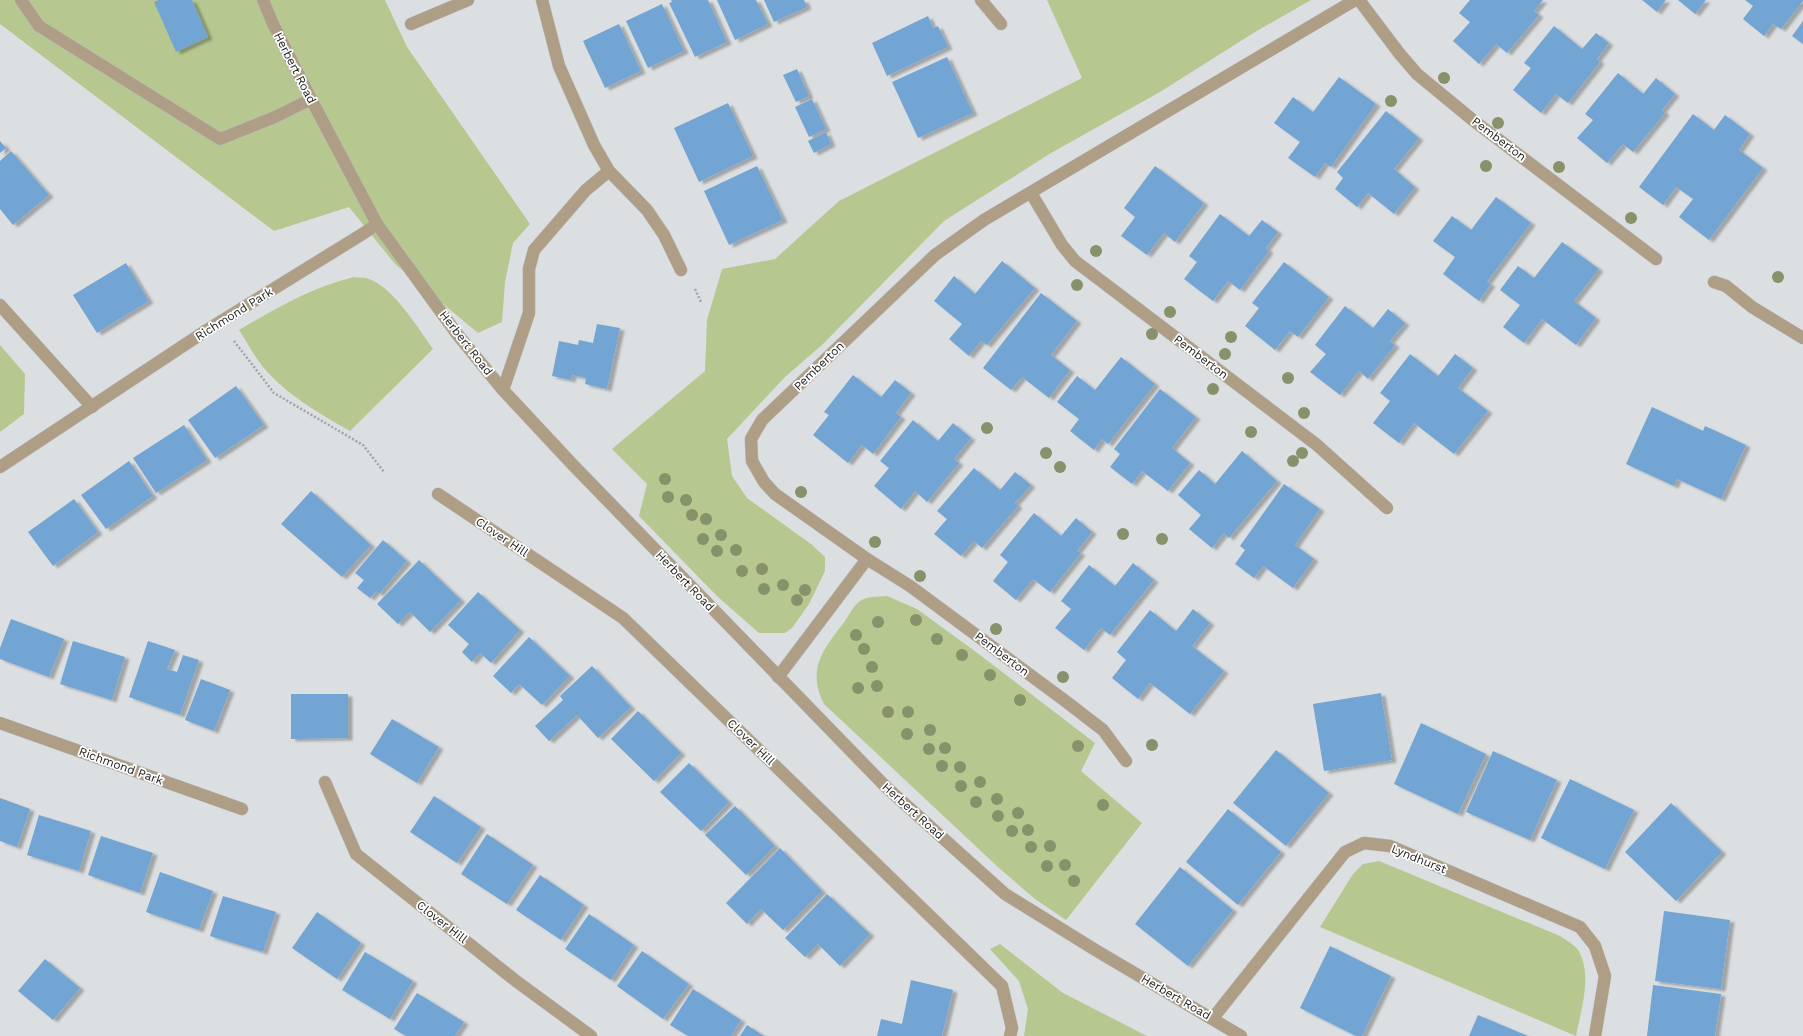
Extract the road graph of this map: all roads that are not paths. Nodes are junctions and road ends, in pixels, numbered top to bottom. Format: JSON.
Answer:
{"nodes":[{"id":1,"x":21,"y":0,"type":"edge"},
{"id":2,"x":263,"y":0,"type":"edge"},
{"id":3,"x":468,"y":0,"type":"edge"},
{"id":4,"x":542,"y":0,"type":"edge"},
{"id":5,"x":981,"y":0,"type":"edge"},
{"id":6,"x":1355,"y":0,"type":"edge"},
{"id":7,"x":1359,"y":0,"type":"edge"},
{"id":8,"x":411,"y":24,"type":"dead end"},
{"id":9,"x":1001,"y":24,"type":"dead end"},
{"id":10,"x":311,"y":99,"type":"junction"},
{"id":11,"x":609,"y":172,"type":"junction"},
{"id":12,"x":1031,"y":193,"type":"junction"},
{"id":13,"x":377,"y":224,"type":"junction"},
{"id":14,"x":1656,"y":259,"type":"dead end"},
{"id":15,"x":681,"y":270,"type":"dead end"},
{"id":16,"x":1714,"y":282,"type":"dead end"},
{"id":17,"x":0,"y":305,"type":"edge"},
{"id":18,"x":1803,"y":338,"type":"edge"},
{"id":19,"x":503,"y":390,"type":"junction"},
{"id":20,"x":92,"y":407,"type":"junction"},
{"id":21,"x":0,"y":467,"type":"edge"},
{"id":22,"x":438,"y":494,"type":"dead end"},
{"id":23,"x":1387,"y":508,"type":"dead end"},
{"id":24,"x":866,"y":559,"type":"junction"},
{"id":25,"x":778,"y":677,"type":"junction"},
{"id":26,"x":0,"y":723,"type":"edge"},
{"id":27,"x":1126,"y":761,"type":"dead end"},
{"id":28,"x":325,"y":782,"type":"dead end"},
{"id":29,"x":242,"y":809,"type":"dead end"},
{"id":30,"x":1213,"y":1018,"type":"junction"},
{"id":31,"x":591,"y":1036,"type":"edge"},
{"id":32,"x":1010,"y":1036,"type":"edge"},
{"id":33,"x":1241,"y":1036,"type":"edge"},
{"id":34,"x":1595,"y":1036,"type":"edge"}],
"edges":[{"from":1,"to":10,"type":"street"},
{"from":2,"to":10,"type":"street","name":"Herbert Road"},
{"from":3,"to":8,"type":"street"},
{"from":4,"to":11,"type":"street"},
{"from":5,"to":9,"type":"street"},
{"from":6,"to":12,"type":"street","name":"Pemberton"},
{"from":7,"to":14,"type":"street","name":"Pemberton"},
{"from":10,"to":13,"type":"street","name":"Herbert Road"},
{"from":11,"to":15,"type":"street"},
{"from":11,"to":19,"type":"street"},
{"from":12,"to":23,"type":"street","name":"Pemberton"},
{"from":12,"to":24,"type":"street","name":"Pemberton"},
{"from":13,"to":19,"type":"street","name":"Herbert Road"},
{"from":13,"to":20,"type":"street","name":"Richmond Park"},
{"from":16,"to":18,"type":"street"},
{"from":17,"to":20,"type":"street"},
{"from":19,"to":25,"type":"street","name":"Herbert Road"},
{"from":20,"to":21,"type":"street","name":"Richmond Park"},
{"from":22,"to":32,"type":"street","name":"Clover Hill"},
{"from":24,"to":25,"type":"street"},
{"from":24,"to":27,"type":"street","name":"Pemberton"},
{"from":25,"to":30,"type":"street","name":"Herbert Road"},
{"from":26,"to":29,"type":"street","name":"Richmond Park"},
{"from":28,"to":31,"type":"street","name":"Clover Hill"},
{"from":30,"to":33,"type":"street","name":"Herbert Road"},
{"from":30,"to":34,"type":"street","name":"Lyndhurst"}]}
